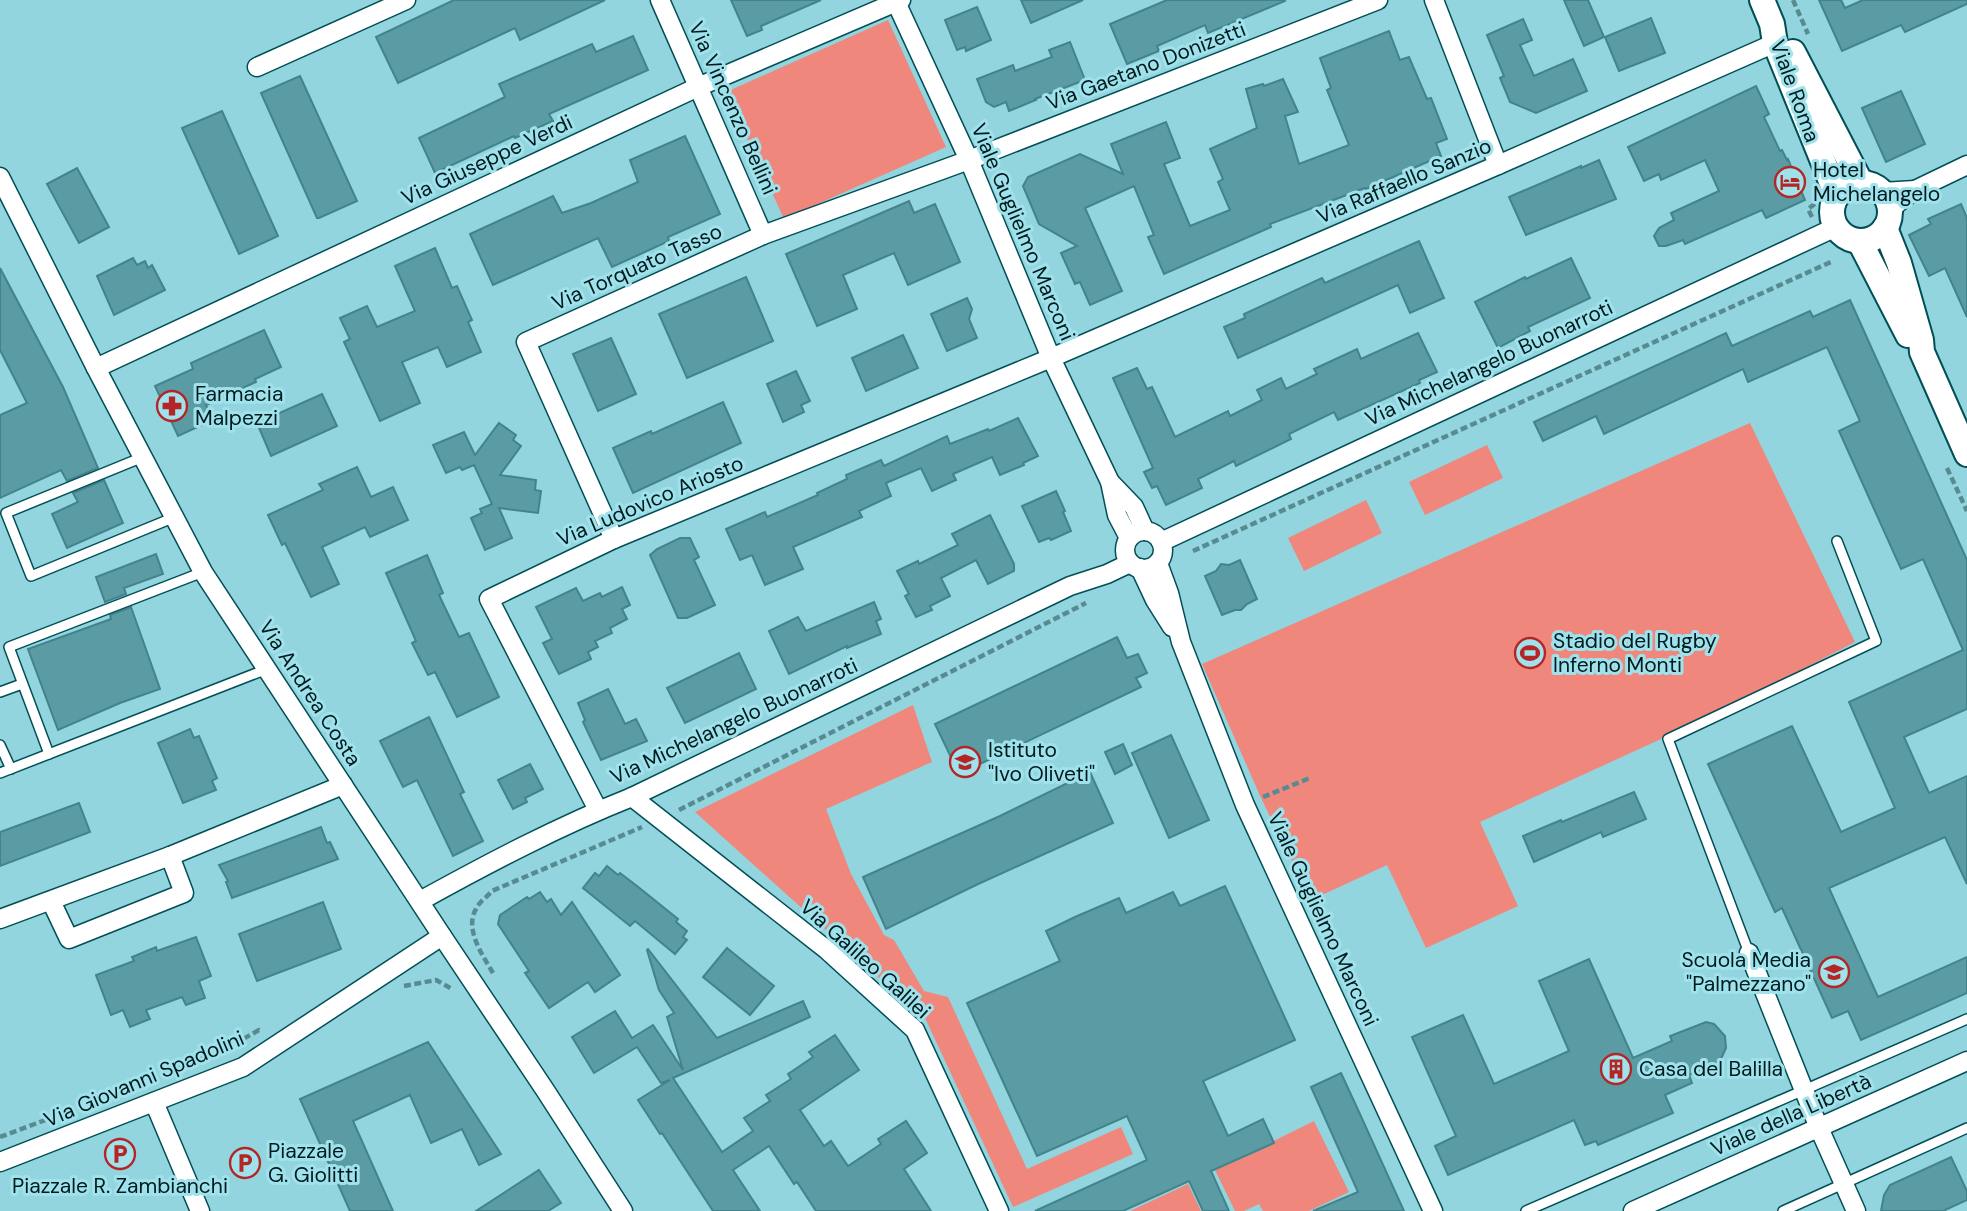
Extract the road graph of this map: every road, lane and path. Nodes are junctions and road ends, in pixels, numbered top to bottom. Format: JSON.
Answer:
{"nodes":[{"id":1,"x":406,"y":0,"type":"edge"},
{"id":2,"x":660,"y":0,"type":"edge"},
{"id":3,"x":1378,"y":0,"type":"edge"},
{"id":4,"x":1434,"y":0,"type":"edge"},
{"id":5,"x":1762,"y":0,"type":"edge"},
{"id":6,"x":898,"y":1,"type":"edge"},
{"id":7,"x":1773,"y":33,"type":"junction"},
{"id":8,"x":257,"y":67,"type":"dead end"},
{"id":9,"x":698,"y":87,"type":"junction"},
{"id":10,"x":969,"y":160,"type":"junction"},
{"id":11,"x":1498,"y":165,"type":"junction"},
{"id":12,"x":1967,"y":165,"type":"edge"},
{"id":13,"x":0,"y":177,"type":"edge"},
{"id":14,"x":1837,"y":196,"type":"junction"},
{"id":15,"x":1880,"y":203,"type":"junction"},
{"id":16,"x":1836,"y":227,"type":"junction"},
{"id":17,"x":763,"y":234,"type":"junction"},
{"id":18,"x":1860,"y":242,"type":"junction"},
{"id":19,"x":1833,"y":261,"type":"dead end"},
{"id":20,"x":1922,"y":352,"type":"junction"},
{"id":21,"x":1051,"y":358,"type":"junction"},
{"id":22,"x":96,"y":368,"type":"junction"},
{"id":23,"x":1967,"y":454,"type":"edge"},
{"id":24,"x":143,"y":457,"type":"junction"},
{"id":25,"x":1110,"y":482,"type":"junction"},
{"id":26,"x":174,"y":517,"type":"junction"},
{"id":27,"x":1145,"y":531,"type":"junction"},
{"id":28,"x":614,"y":539,"type":"junction"},
{"id":29,"x":1838,"y":541,"type":"dead end"},
{"id":30,"x":1161,"y":542,"type":"junction"},
{"id":31,"x":1131,"y":555,"type":"junction"},
{"id":32,"x":1186,"y":555,"type":"dead end"},
{"id":33,"x":1158,"y":563,"type":"junction"},
{"id":34,"x":203,"y":572,"type":"junction"},
{"id":35,"x":1090,"y":602,"type":"dead end"},
{"id":36,"x":1181,"y":642,"type":"junction"},
{"id":37,"x":267,"y":669,"type":"junction"},
{"id":38,"x":22,"y":684,"type":"junction"},
{"id":39,"x":0,"y":692,"type":"edge"},
{"id":40,"x":0,"y":745,"type":"edge"},
{"id":41,"x":49,"y":754,"type":"junction"},
{"id":42,"x":10,"y":769,"type":"junction"},
{"id":43,"x":0,"y":773,"type":"edge"},
{"id":44,"x":1310,"y":778,"type":"dead end"},
{"id":45,"x":343,"y":785,"type":"junction"},
{"id":46,"x":632,"y":797,"type":"junction"},
{"id":47,"x":1245,"y":805,"type":"junction"},
{"id":48,"x":598,"y":810,"type":"junction"},
{"id":49,"x":660,"y":819,"type":"junction"},
{"id":50,"x":170,"y":856,"type":"junction"},
{"id":51,"x":51,"y":901,"type":"junction"},
{"id":52,"x":420,"y":901,"type":"junction"},
{"id":53,"x":0,"y":919,"type":"edge"},
{"id":54,"x":442,"y":936,"type":"junction"},
{"id":55,"x":1749,"y":953,"type":"joint"},
{"id":56,"x":396,"y":987,"type":"dead end"},
{"id":57,"x":477,"y":989,"type":"junction"},
{"id":58,"x":1967,"y":1019,"type":"edge"},
{"id":59,"x":1967,"y":1061,"type":"edge"},
{"id":60,"x":1805,"y":1090,"type":"junction"},
{"id":61,"x":154,"y":1102,"type":"junction"},
{"id":62,"x":1819,"y":1128,"type":"junction"},
{"id":63,"x":1967,"y":1128,"type":"edge"},
{"id":64,"x":0,"y":1163,"type":"edge"},
{"id":65,"x":1844,"y":1184,"type":"junction"},
{"id":66,"x":200,"y":1211,"type":"edge"},
{"id":67,"x":623,"y":1211,"type":"edge"},
{"id":68,"x":999,"y":1211,"type":"edge"},
{"id":69,"x":1433,"y":1211,"type":"edge"},
{"id":70,"x":1526,"y":1211,"type":"edge"},
{"id":71,"x":1633,"y":1211,"type":"edge"},
{"id":72,"x":1783,"y":1211,"type":"edge"},
{"id":73,"x":1856,"y":1211,"type":"edge"}],
"edges":[{"from":1,"to":8,"type":"street"},
{"from":2,"to":9,"type":"street","name":"Via Vincenzo Bellini"},
{"from":3,"to":10,"type":"street","name":"Via Gaetano Donizetti"},
{"from":4,"to":11,"type":"street"},
{"from":5,"to":7,"type":"main road","name":"Viale Roma"},
{"from":6,"to":9,"type":"street","name":"Via Giuseppe Verdi"},
{"from":6,"to":10,"type":"street","name":"Viale Guglielmo Marconi"},
{"from":7,"to":11,"type":"street","name":"Via Raffaello Sanzio"},
{"from":7,"to":14,"type":"main road","name":"Viale Roma"},
{"from":7,"to":15,"type":"main road","name":"Viale Roma"},
{"from":9,"to":17,"type":"street","name":"Via Vincenzo Bellini"},
{"from":9,"to":22,"type":"street","name":"Via Giuseppe Verdi"},
{"from":10,"to":17,"type":"street","name":"Via Torquato Tasso"},
{"from":10,"to":21,"type":"street","name":"Viale Guglielmo Marconi"},
{"from":11,"to":21,"type":"street","name":"Via Raffaello Sanzio"},
{"from":12,"to":15,"type":"street"},
{"from":13,"to":22,"type":"street","name":"Via Andrea Costa"},
{"from":14,"to":15,"type":"main road"},
{"from":14,"to":16,"type":"main road"},
{"from":15,"to":18,"type":"main road"},
{"from":15,"to":20,"type":"main road","name":"Viale Roma"},
{"from":16,"to":18,"type":"main road"},
{"from":16,"to":30,"type":"street","name":"Via Michelangelo Buonarroti"},
{"from":17,"to":28,"type":"street","name":"Via Torquato Tasso"},
{"from":18,"to":20,"type":"main road","name":"Viale Roma"},
{"from":19,"to":32,"type":"path"},
{"from":20,"to":23,"type":"main road","name":"Viale Roma"},
{"from":21,"to":25,"type":"street","name":"Viale Guglielmo Marconi"},
{"from":21,"to":28,"type":"street","name":"Via Ludovico Ariosto"},
{"from":22,"to":24,"type":"street","name":"Via Andrea Costa"},
{"from":24,"to":26,"type":"street","name":"Via Andrea Costa"},
{"from":24,"to":26,"type":"lane"},
{"from":25,"to":27,"type":"street","name":"Viale Guglielmo Marconi"},
{"from":25,"to":31,"type":"street","name":"Viale Guglielmo Marconi"},
{"from":26,"to":34,"type":"street","name":"Via Andrea Costa"},
{"from":27,"to":30,"type":"street"},
{"from":27,"to":31,"type":"street"},
{"from":28,"to":48,"type":"street","name":"Via Ludovico Ariosto"},
{"from":29,"to":55,"type":"lane"},
{"from":30,"to":33,"type":"street"},
{"from":31,"to":33,"type":"street"},
{"from":31,"to":36,"type":"street","name":"Viale Guglielmo Marconi"},
{"from":31,"to":46,"type":"street","name":"Via Michelangelo Buonarroti"},
{"from":33,"to":36,"type":"street","name":"Viale Guglielmo Marconi"},
{"from":34,"to":37,"type":"street","name":"Via Andrea Costa"},
{"from":34,"to":38,"type":"lane"},
{"from":35,"to":49,"type":"path"},
{"from":36,"to":47,"type":"street","name":"Viale Guglielmo Marconi"},
{"from":37,"to":41,"type":"lane"},
{"from":37,"to":45,"type":"street","name":"Via Andrea Costa"},
{"from":38,"to":39,"type":"lane"},
{"from":38,"to":41,"type":"lane"},
{"from":40,"to":42,"type":"lane"},
{"from":41,"to":42,"type":"lane"},
{"from":42,"to":43,"type":"lane"},
{"from":44,"to":47,"type":"path"},
{"from":45,"to":50,"type":"street"},
{"from":45,"to":52,"type":"street","name":"Via Andrea Costa"},
{"from":46,"to":48,"type":"street","name":"Via Michelangelo Buonarroti"},
{"from":46,"to":49,"type":"street","name":"Via Galileo Galilei"},
{"from":47,"to":69,"type":"street","name":"Viale Guglielmo Marconi"},
{"from":48,"to":52,"type":"street","name":"Via Michelangelo Buonarroti"},
{"from":49,"to":57,"type":"path"},
{"from":49,"to":68,"type":"street","name":"Via Galileo Galilei"},
{"from":50,"to":51,"type":"street"},
{"from":50,"to":51,"type":"street"},
{"from":51,"to":53,"type":"street"},
{"from":52,"to":54,"type":"street","name":"Via Andrea Costa"},
{"from":54,"to":57,"type":"street","name":"Via Andrea Costa"},
{"from":54,"to":61,"type":"street","name":"Via Giovanni Spadolini"},
{"from":55,"to":60,"type":"street"},
{"from":56,"to":57,"type":"path"},
{"from":57,"to":67,"type":"street","name":"Via Andrea Costa"},
{"from":58,"to":60,"type":"lane"},
{"from":59,"to":62,"type":"street","name":"Viale della Libertà"},
{"from":60,"to":62,"type":"street"},
{"from":60,"to":70,"type":"lane"},
{"from":61,"to":64,"type":"street","name":"Via Giovanni Spadolini"},
{"from":61,"to":66,"type":"street"},
{"from":62,"to":65,"type":"street"},
{"from":62,"to":71,"type":"street","name":"Viale della Libertà"},
{"from":63,"to":65,"type":"lane"},
{"from":65,"to":72,"type":"lane"},
{"from":65,"to":73,"type":"street"}]}
